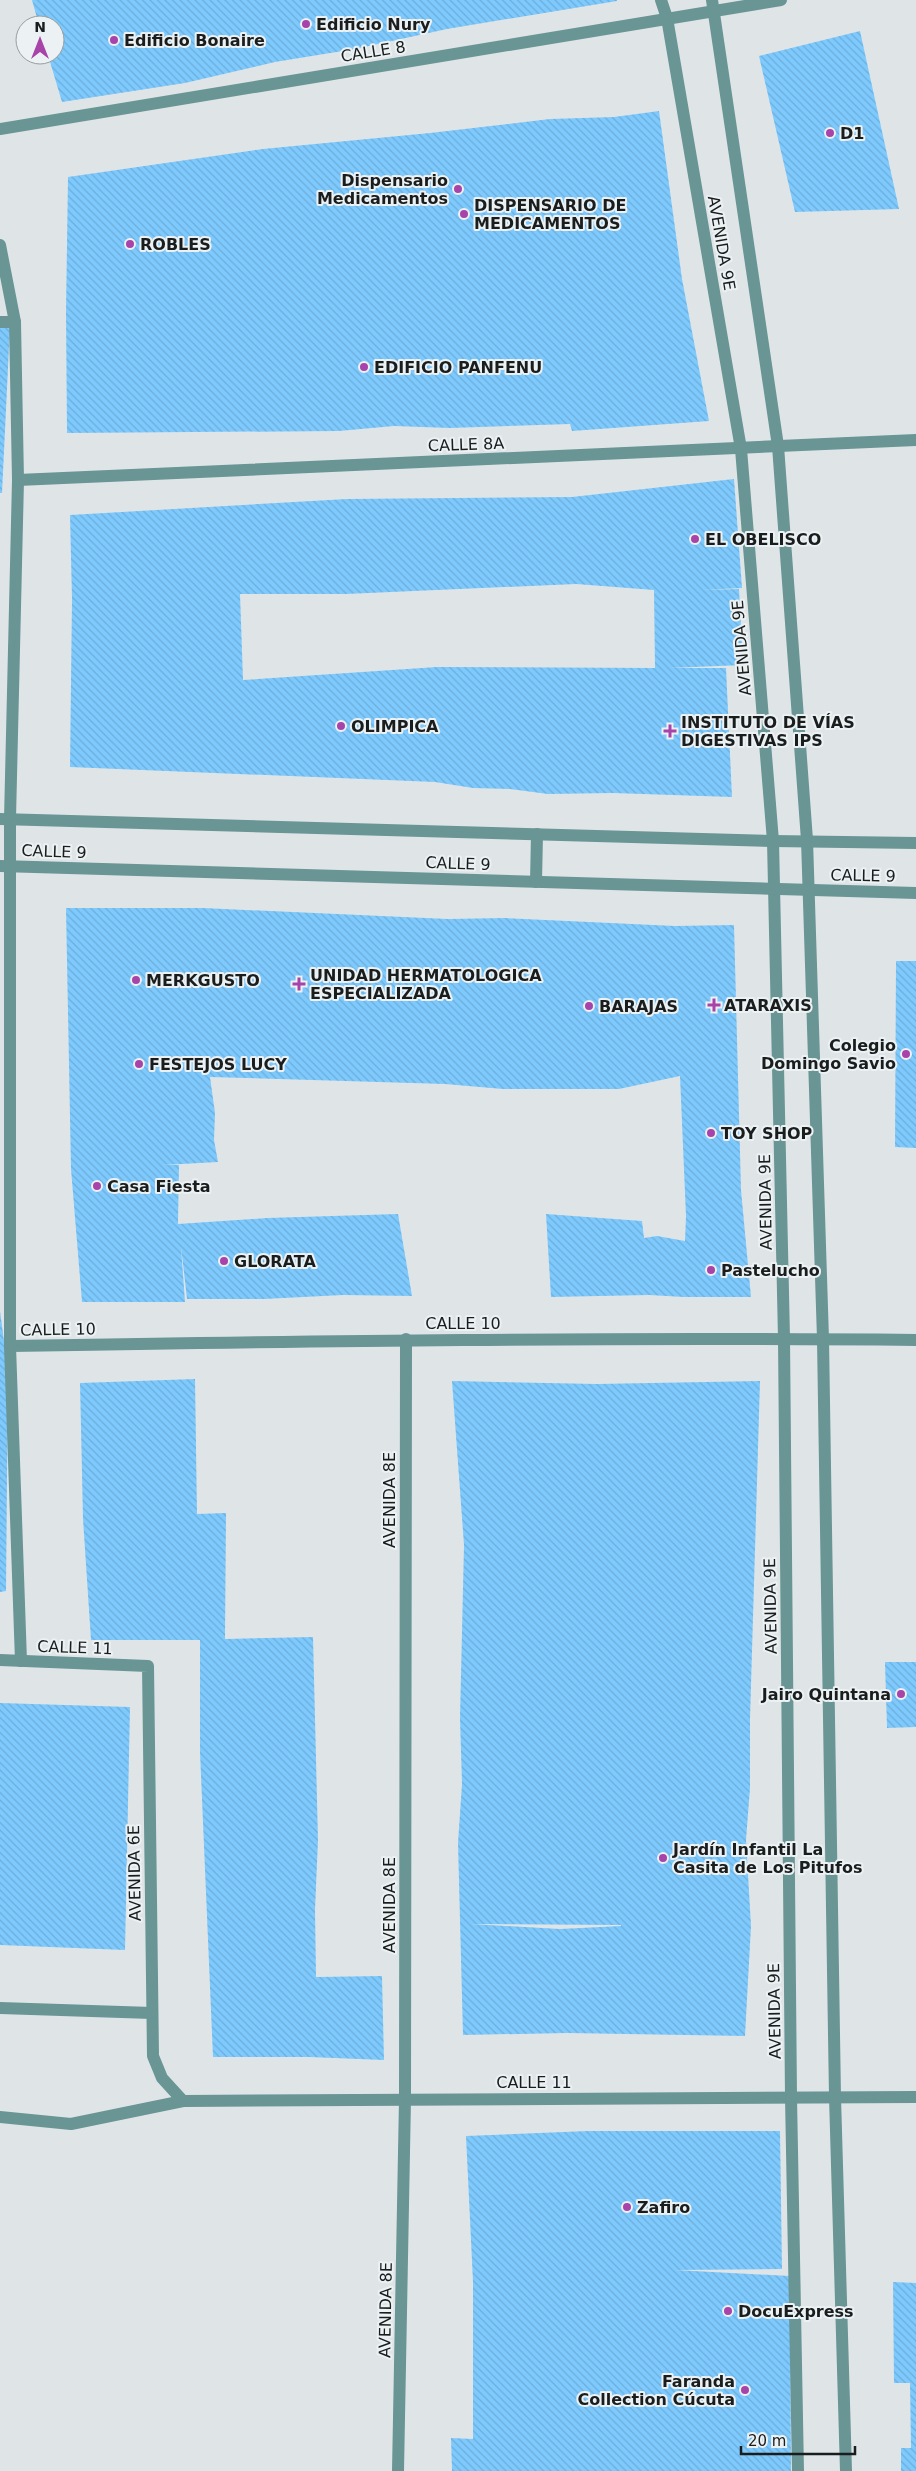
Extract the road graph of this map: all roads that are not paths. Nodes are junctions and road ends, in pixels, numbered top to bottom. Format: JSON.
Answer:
{"nodes":[{"id":1,"x":661,"y":0,"type":"edge"},
{"id":2,"x":781,"y":0,"type":"edge"},
{"id":3,"x":714,"y":6,"type":"edge"},
{"id":4,"x":667,"y":18,"type":"junction"},
{"id":5,"x":0,"y":129,"type":"edge"},
{"id":6,"x":0,"y":244,"type":"edge"},
{"id":7,"x":0,"y":322,"type":"edge"},
{"id":8,"x":14,"y":322,"type":"junction"},
{"id":9,"x":916,"y":440,"type":"edge"},
{"id":10,"x":778,"y":446,"type":"junction"},
{"id":11,"x":741,"y":449,"type":"junction"},
{"id":12,"x":18,"y":480,"type":"junction"},
{"id":13,"x":5,"y":819,"type":"edge"},
{"id":14,"x":537,"y":834,"type":"junction"},
{"id":15,"x":807,"y":840,"type":"junction"},
{"id":16,"x":773,"y":841,"type":"junction"},
{"id":17,"x":916,"y":843,"type":"edge"},
{"id":18,"x":5,"y":866,"type":"edge"},
{"id":19,"x":536,"y":882,"type":"junction"},
{"id":20,"x":775,"y":889,"type":"junction"},
{"id":21,"x":807,"y":890,"type":"junction"},
{"id":22,"x":916,"y":893,"type":"edge"},
{"id":23,"x":784,"y":1338,"type":"junction"},
{"id":24,"x":406,"y":1339,"type":"junction"},
{"id":25,"x":823,"y":1339,"type":"junction"},
{"id":26,"x":916,"y":1340,"type":"edge"},
{"id":27,"x":10,"y":1346,"type":"junction"},
{"id":28,"x":0,"y":1660,"type":"edge"},
{"id":29,"x":21,"y":1661,"type":"junction"},
{"id":30,"x":148,"y":1666,"type":"joint"},
{"id":31,"x":0,"y":2008,"type":"edge"},
{"id":32,"x":152,"y":2013,"type":"junction"},
{"id":33,"x":791,"y":2097,"type":"junction"},
{"id":34,"x":835,"y":2097,"type":"junction"},
{"id":35,"x":916,"y":2097,"type":"edge"},
{"id":36,"x":405,"y":2099,"type":"junction"},
{"id":37,"x":183,"y":2101,"type":"junction"},
{"id":38,"x":0,"y":2117,"type":"edge"},
{"id":39,"x":398,"y":2471,"type":"edge"},
{"id":40,"x":798,"y":2471,"type":"edge"},
{"id":41,"x":846,"y":2471,"type":"edge"}],
"edges":[{"from":1,"to":4,"type":"street","name":"AVENIDA 9E"},
{"from":2,"to":3,"type":"street","name":"CALLE 8"},
{"from":3,"to":4,"type":"street","name":"CALLE 8"},
{"from":3,"to":10,"type":"street","name":"AVENIDA 9E"},
{"from":4,"to":5,"type":"street","name":"CALLE 8"},
{"from":4,"to":11,"type":"street","name":"AVENIDA 9E"},
{"from":6,"to":8,"type":"street"},
{"from":7,"to":8,"type":"street"},
{"from":8,"to":12,"type":"street"},
{"from":9,"to":10,"type":"street","name":"CALLE 8A"},
{"from":10,"to":11,"type":"street","name":"CALLE 8A"},
{"from":10,"to":15,"type":"street","name":"AVENIDA 9E"},
{"from":11,"to":12,"type":"street","name":"CALLE 8A"},
{"from":11,"to":16,"type":"street","name":"AVENIDA 9E"},
{"from":12,"to":13,"type":"street"},
{"from":13,"to":14,"type":"street","name":"CALLE 9"},
{"from":13,"to":18,"type":"street"},
{"from":14,"to":16,"type":"street","name":"CALLE 9"},
{"from":14,"to":19,"type":"street"},
{"from":15,"to":16,"type":"street","name":"CALLE 9"},
{"from":15,"to":17,"type":"street","name":"CALLE 9"},
{"from":15,"to":21,"type":"street","name":"AVENIDA 9E"},
{"from":16,"to":20,"type":"street","name":"AVENIDA 9E"},
{"from":18,"to":19,"type":"street","name":"CALLE 9"},
{"from":18,"to":27,"type":"street"},
{"from":19,"to":20,"type":"street","name":"CALLE 9"},
{"from":20,"to":21,"type":"street","name":"CALLE 9"},
{"from":20,"to":23,"type":"street","name":"AVENIDA 9E"},
{"from":21,"to":22,"type":"street","name":"CALLE 9"},
{"from":21,"to":25,"type":"street","name":"AVENIDA 9E"},
{"from":23,"to":24,"type":"street","name":"CALLE 10"},
{"from":23,"to":25,"type":"street","name":"CALLE 10"},
{"from":23,"to":33,"type":"street","name":"AVENIDA 9E"},
{"from":24,"to":27,"type":"street","name":"CALLE 10"},
{"from":24,"to":36,"type":"street","name":"AVENIDA 8E"},
{"from":25,"to":26,"type":"street","name":"CALLE 10"},
{"from":25,"to":34,"type":"street","name":"AVENIDA 9E"},
{"from":27,"to":29,"type":"street"},
{"from":28,"to":29,"type":"street","name":"CALLE 11"},
{"from":29,"to":30,"type":"street","name":"CALLE 11"},
{"from":30,"to":32,"type":"street","name":"AVENIDA 6E"},
{"from":31,"to":32,"type":"street"},
{"from":32,"to":37,"type":"street","name":"AVENIDA 6E"},
{"from":33,"to":34,"type":"street","name":"CALLE 11"},
{"from":33,"to":36,"type":"street","name":"CALLE 11"},
{"from":33,"to":40,"type":"street","name":"AVENIDA 9E"},
{"from":34,"to":35,"type":"street","name":"CALLE 11"},
{"from":34,"to":41,"type":"street","name":"AVENIDA 9E"},
{"from":36,"to":37,"type":"street","name":"CALLE 11"},
{"from":36,"to":39,"type":"street","name":"AVENIDA 8E"},
{"from":37,"to":38,"type":"street","name":"CALLE 11"}]}
